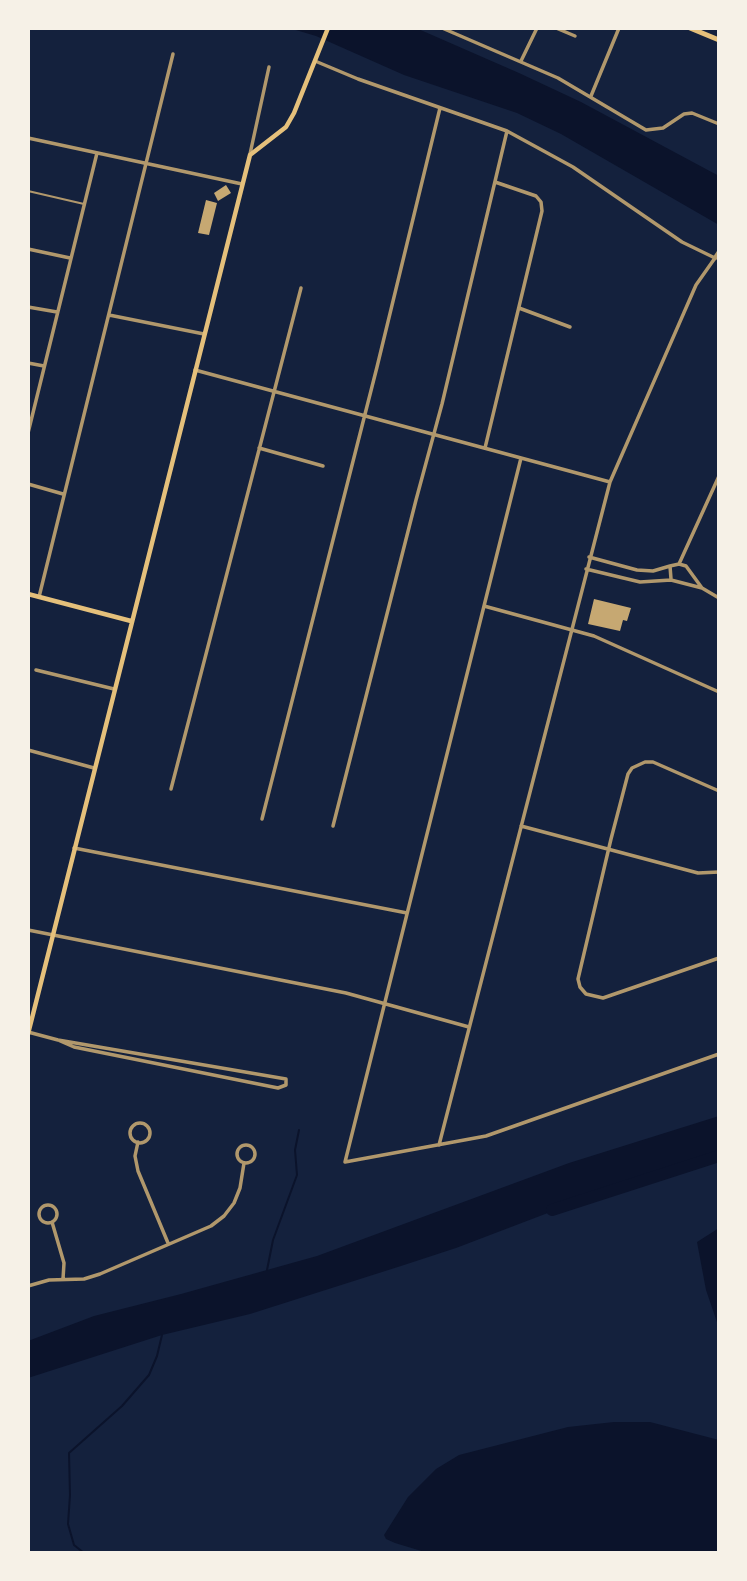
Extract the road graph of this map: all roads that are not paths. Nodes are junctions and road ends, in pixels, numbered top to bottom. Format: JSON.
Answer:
{"nodes":[{"id":1,"x":328,"y":28,"type":"edge"},
{"id":2,"x":442,"y":28,"type":"edge"},
{"id":3,"x":537,"y":28,"type":"edge"},
{"id":4,"x":556,"y":28,"type":"edge"},
{"id":5,"x":619,"y":28,"type":"edge"},
{"id":6,"x":690,"y":28,"type":"edge"},
{"id":7,"x":575,"y":36,"type":"dead end"},
{"id":8,"x":719,"y":40,"type":"edge"},
{"id":9,"x":173,"y":54,"type":"dead end"},
{"id":10,"x":315,"y":61,"type":"junction"},
{"id":11,"x":522,"y":61,"type":"junction"},
{"id":12,"x":270,"y":67,"type":"dead end"},
{"id":13,"x":591,"y":96,"type":"junction"},
{"id":14,"x":440,"y":108,"type":"junction"},
{"id":15,"x":719,"y":124,"type":"edge"},
{"id":16,"x":507,"y":131,"type":"junction"},
{"id":17,"x":28,"y":138,"type":"edge"},
{"id":18,"x":97,"y":153,"type":"junction"},
{"id":19,"x":250,"y":155,"type":"junction"},
{"id":20,"x":146,"y":164,"type":"junction"},
{"id":21,"x":495,"y":183,"type":"junction"},
{"id":22,"x":242,"y":184,"type":"junction"},
{"id":23,"x":28,"y":191,"type":"edge"},
{"id":24,"x":84,"y":204,"type":"junction"},
{"id":25,"x":28,"y":249,"type":"edge"},
{"id":26,"x":719,"y":252,"type":"edge"},
{"id":27,"x":71,"y":258,"type":"junction"},
{"id":28,"x":715,"y":258,"type":"junction"},
{"id":29,"x":301,"y":288,"type":"dead end"},
{"id":30,"x":28,"y":307,"type":"edge"},
{"id":31,"x":519,"y":308,"type":"junction"},
{"id":32,"x":57,"y":313,"type":"junction"},
{"id":33,"x":108,"y":315,"type":"junction"},
{"id":34,"x":570,"y":327,"type":"dead end"},
{"id":35,"x":204,"y":334,"type":"junction"},
{"id":36,"x":28,"y":363,"type":"edge"},
{"id":37,"x":44,"y":366,"type":"junction"},
{"id":38,"x":195,"y":370,"type":"junction"},
{"id":39,"x":274,"y":391,"type":"junction"},
{"id":40,"x":365,"y":416,"type":"junction"},
{"id":41,"x":30,"y":418,"type":"edge"},
{"id":42,"x":28,"y":433,"type":"edge"},
{"id":43,"x":433,"y":434,"type":"junction"},
{"id":44,"x":259,"y":448,"type":"junction"},
{"id":45,"x":485,"y":448,"type":"junction"},
{"id":46,"x":521,"y":458,"type":"junction"},
{"id":47,"x":323,"y":466,"type":"dead end"},
{"id":48,"x":719,"y":476,"type":"edge"},
{"id":49,"x":610,"y":482,"type":"junction"},
{"id":50,"x":28,"y":484,"type":"edge"},
{"id":51,"x":63,"y":495,"type":"junction"},
{"id":52,"x":589,"y":557,"type":"junction"},
{"id":53,"x":679,"y":564,"type":"junction"},
{"id":54,"x":670,"y":566,"type":"junction"},
{"id":55,"x":586,"y":569,"type":"junction"},
{"id":56,"x":671,"y":580,"type":"junction"},
{"id":57,"x":702,"y":588,"type":"junction"},
{"id":58,"x":28,"y":594,"type":"edge"},
{"id":59,"x":39,"y":597,"type":"junction"},
{"id":60,"x":719,"y":598,"type":"edge"},
{"id":61,"x":484,"y":606,"type":"junction"},
{"id":62,"x":131,"y":621,"type":"junction"},
{"id":63,"x":570,"y":629,"type":"junction"},
{"id":64,"x":36,"y":670,"type":"dead end"},
{"id":65,"x":114,"y":689,"type":"junction"},
{"id":66,"x":719,"y":692,"type":"edge"},
{"id":67,"x":28,"y":750,"type":"edge"},
{"id":68,"x":94,"y":768,"type":"junction"},
{"id":69,"x":171,"y":789,"type":"dead end"},
{"id":70,"x":719,"y":791,"type":"edge"},
{"id":71,"x":262,"y":819,"type":"dead end"},
{"id":72,"x":521,"y":826,"type":"junction"},
{"id":73,"x":333,"y":827,"type":"dead end"},
{"id":74,"x":75,"y":848,"type":"junction"},
{"id":75,"x":609,"y":850,"type":"junction"},
{"id":76,"x":719,"y":872,"type":"edge"},
{"id":77,"x":407,"y":913,"type":"junction"},
{"id":78,"x":28,"y":930,"type":"edge"},
{"id":79,"x":52,"y":935,"type":"junction"},
{"id":80,"x":719,"y":958,"type":"edge"},
{"id":81,"x":385,"y":1003,"type":"junction"},
{"id":82,"x":469,"y":1027,"type":"junction"},
{"id":83,"x":28,"y":1033,"type":"edge"},
{"id":84,"x":58,"y":1040,"type":"junction"},
{"id":85,"x":94,"y":1044,"type":"junction"},
{"id":86,"x":93,"y":1051,"type":"junction"},
{"id":87,"x":719,"y":1054,"type":"edge"},
{"id":88,"x":172,"y":1059,"type":"junction"},
{"id":89,"x":171,"y":1065,"type":"junction"},
{"id":90,"x":245,"y":1073,"type":"junction"},
{"id":91,"x":245,"y":1080,"type":"junction"},
{"id":92,"x":138,"y":1142,"type":"junction"},
{"id":93,"x":439,"y":1145,"type":"junction"},
{"id":94,"x":244,"y":1163,"type":"junction"},
{"id":95,"x":52,"y":1222,"type":"junction"},
{"id":96,"x":169,"y":1243,"type":"junction"},
{"id":97,"x":63,"y":1279,"type":"junction"},
{"id":98,"x":28,"y":1286,"type":"edge"}],
"edges":[{"from":1,"to":10,"type":"main road"},
{"from":2,"to":11,"type":"street"},
{"from":3,"to":11,"type":"street"},
{"from":4,"to":7,"type":"street"},
{"from":5,"to":13,"type":"street"},
{"from":6,"to":8,"type":"main road"},
{"from":9,"to":20,"type":"street"},
{"from":10,"to":14,"type":"street"},
{"from":10,"to":19,"type":"main road"},
{"from":11,"to":13,"type":"street"},
{"from":12,"to":19,"type":"street"},
{"from":13,"to":15,"type":"street"},
{"from":14,"to":16,"type":"street"},
{"from":14,"to":40,"type":"street"},
{"from":16,"to":21,"type":"street"},
{"from":16,"to":28,"type":"street"},
{"from":17,"to":18,"type":"street"},
{"from":18,"to":20,"type":"street"},
{"from":18,"to":24,"type":"street"},
{"from":19,"to":22,"type":"main road"},
{"from":20,"to":22,"type":"street"},
{"from":20,"to":33,"type":"street"},
{"from":21,"to":31,"type":"street"},
{"from":21,"to":43,"type":"street"},
{"from":22,"to":35,"type":"main road"},
{"from":23,"to":24,"type":"lane"},
{"from":24,"to":27,"type":"street"},
{"from":25,"to":27,"type":"street"},
{"from":26,"to":28,"type":"street"},
{"from":27,"to":32,"type":"street"},
{"from":28,"to":49,"type":"street"},
{"from":29,"to":39,"type":"street"},
{"from":30,"to":32,"type":"street"},
{"from":31,"to":34,"type":"street"},
{"from":31,"to":45,"type":"street"},
{"from":32,"to":37,"type":"street"},
{"from":33,"to":35,"type":"street"},
{"from":33,"to":51,"type":"street"},
{"from":35,"to":38,"type":"main road"},
{"from":36,"to":37,"type":"street"},
{"from":37,"to":41,"type":"street"},
{"from":38,"to":39,"type":"street"},
{"from":38,"to":62,"type":"main road"},
{"from":39,"to":40,"type":"street"},
{"from":39,"to":44,"type":"street"},
{"from":40,"to":43,"type":"street"},
{"from":40,"to":71,"type":"street"},
{"from":41,"to":42,"type":"street"},
{"from":43,"to":45,"type":"street"},
{"from":43,"to":73,"type":"street"},
{"from":44,"to":47,"type":"street"},
{"from":44,"to":69,"type":"street"},
{"from":45,"to":46,"type":"street"},
{"from":46,"to":49,"type":"street"},
{"from":46,"to":61,"type":"street"},
{"from":48,"to":53,"type":"street"},
{"from":49,"to":52,"type":"street"},
{"from":50,"to":51,"type":"street"},
{"from":51,"to":59,"type":"street"},
{"from":52,"to":54,"type":"street"},
{"from":52,"to":55,"type":"street"},
{"from":53,"to":54,"type":"street"},
{"from":53,"to":57,"type":"street"},
{"from":54,"to":56,"type":"street"},
{"from":55,"to":56,"type":"street"},
{"from":55,"to":63,"type":"street"},
{"from":56,"to":57,"type":"street"},
{"from":57,"to":60,"type":"street"},
{"from":58,"to":59,"type":"main road"},
{"from":59,"to":62,"type":"main road"},
{"from":61,"to":63,"type":"street"},
{"from":61,"to":77,"type":"street"},
{"from":62,"to":65,"type":"main road"},
{"from":63,"to":66,"type":"street"},
{"from":63,"to":72,"type":"street"},
{"from":64,"to":65,"type":"street"},
{"from":65,"to":68,"type":"main road"},
{"from":67,"to":68,"type":"street"},
{"from":68,"to":74,"type":"main road"},
{"from":70,"to":75,"type":"street"},
{"from":72,"to":75,"type":"street"},
{"from":72,"to":82,"type":"street"},
{"from":74,"to":77,"type":"street"},
{"from":74,"to":79,"type":"main road"},
{"from":75,"to":76,"type":"street"},
{"from":75,"to":80,"type":"street"},
{"from":77,"to":81,"type":"street"},
{"from":78,"to":79,"type":"street"},
{"from":79,"to":81,"type":"street"},
{"from":79,"to":83,"type":"main road"},
{"from":81,"to":82,"type":"street"},
{"from":81,"to":93,"type":"street"},
{"from":82,"to":93,"type":"street"},
{"from":83,"to":84,"type":"street"},
{"from":84,"to":85,"type":"street"},
{"from":84,"to":86,"type":"street"},
{"from":85,"to":86,"type":"street"},
{"from":85,"to":88,"type":"street"},
{"from":86,"to":89,"type":"street"},
{"from":87,"to":93,"type":"street"},
{"from":88,"to":89,"type":"street"},
{"from":88,"to":90,"type":"street"},
{"from":89,"to":91,"type":"street"},
{"from":90,"to":91,"type":"street"},
{"from":90,"to":91,"type":"street"},
{"from":92,"to":92,"type":"street"},
{"from":92,"to":96,"type":"street"},
{"from":94,"to":94,"type":"street"},
{"from":94,"to":96,"type":"street"},
{"from":95,"to":95,"type":"street"},
{"from":95,"to":97,"type":"street"},
{"from":96,"to":97,"type":"street"},
{"from":97,"to":98,"type":"street"}]}
